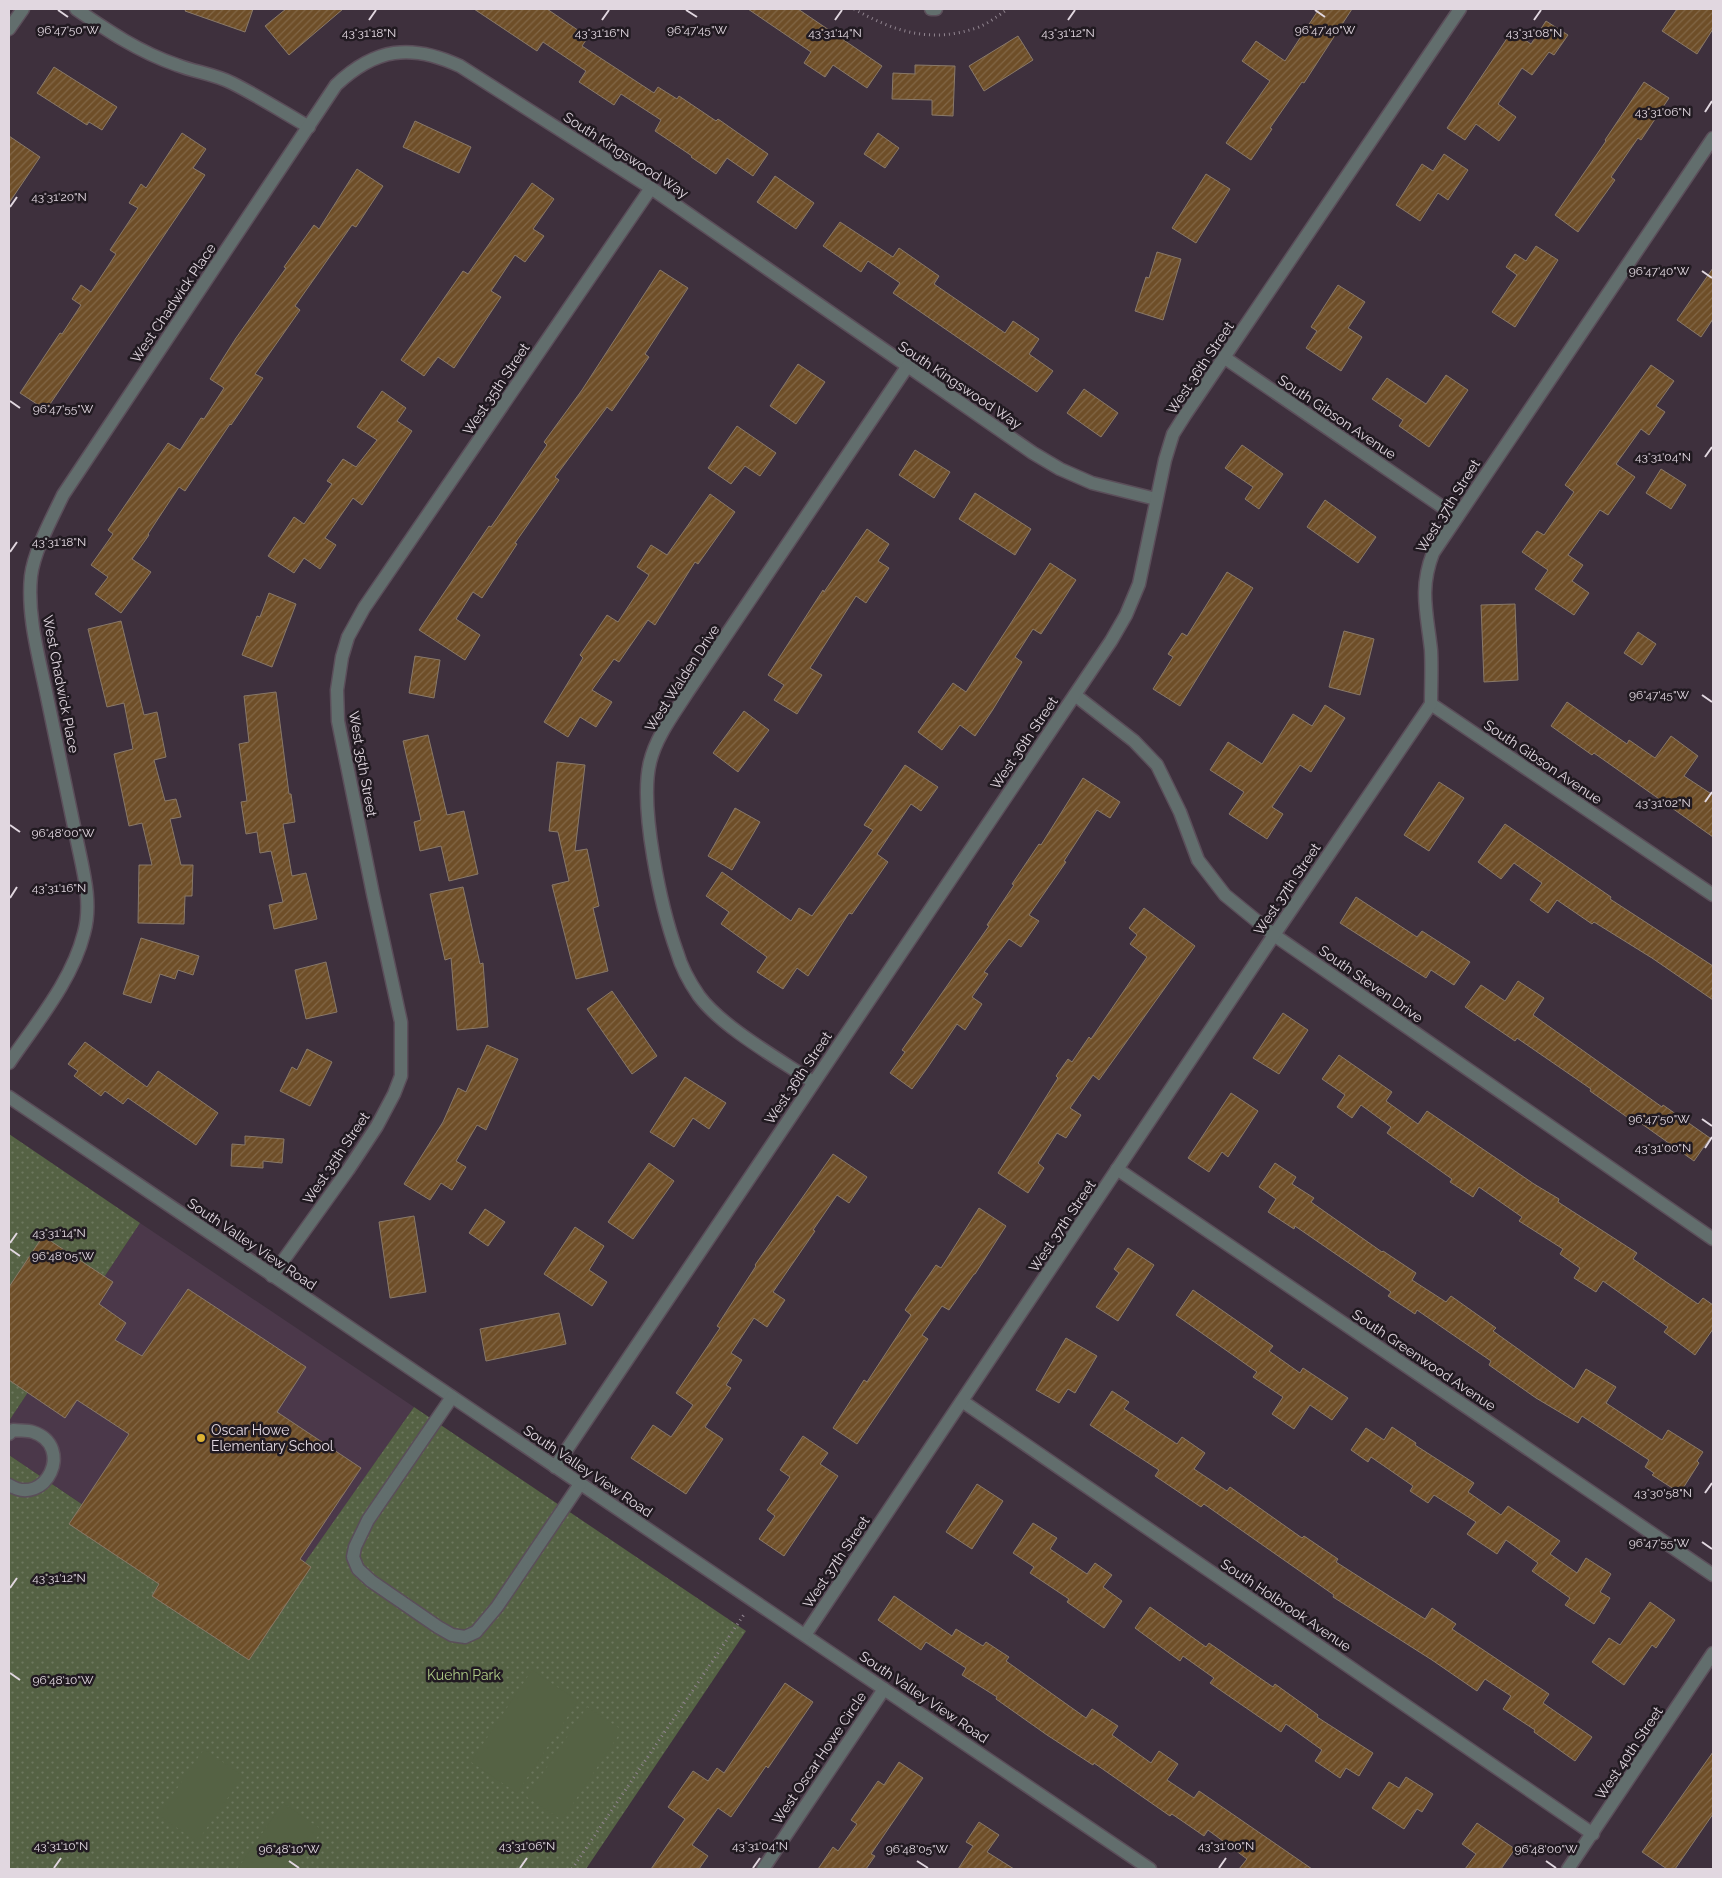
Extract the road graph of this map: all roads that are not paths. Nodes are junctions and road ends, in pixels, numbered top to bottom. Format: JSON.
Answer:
{"nodes":[{"id":1,"x":23,"y":9,"type":"edge"},
{"id":2,"x":76,"y":9,"type":"edge"},
{"id":3,"x":931,"y":9,"type":"edge"},
{"id":4,"x":936,"y":9,"type":"edge"},
{"id":5,"x":1460,"y":9,"type":"edge"},
{"id":6,"x":9,"y":29,"type":"edge"},
{"id":7,"x":309,"y":127,"type":"junction"},
{"id":8,"x":1713,"y":138,"type":"edge"},
{"id":9,"x":651,"y":188,"type":"junction"},
{"id":10,"x":1225,"y":358,"type":"junction"},
{"id":11,"x":907,"y":367,"type":"junction"},
{"id":12,"x":1156,"y":499,"type":"junction"},
{"id":13,"x":1457,"y":517,"type":"junction"},
{"id":14,"x":1074,"y":695,"type":"junction"},
{"id":15,"x":1431,"y":704,"type":"junction"},
{"id":16,"x":1713,"y":896,"type":"edge"},
{"id":17,"x":1274,"y":935,"type":"junction"},
{"id":18,"x":9,"y":1063,"type":"edge"},
{"id":19,"x":813,"y":1082,"type":"junction"},
{"id":20,"x":9,"y":1098,"type":"edge"},
{"id":21,"x":1118,"y":1169,"type":"junction"},
{"id":22,"x":1713,"y":1239,"type":"edge"},
{"id":23,"x":272,"y":1276,"type":"junction"},
{"id":24,"x":452,"y":1397,"type":"junction"},
{"id":25,"x":962,"y":1401,"type":"junction"},
{"id":26,"x":10,"y":1430,"type":"edge"},
{"id":27,"x":555,"y":1467,"type":"junction"},
{"id":28,"x":580,"y":1484,"type":"junction"},
{"id":29,"x":9,"y":1485,"type":"edge"},
{"id":30,"x":1713,"y":1575,"type":"edge"},
{"id":31,"x":805,"y":1635,"type":"junction"},
{"id":32,"x":1713,"y":1653,"type":"edge"},
{"id":33,"x":884,"y":1689,"type":"junction"},
{"id":34,"x":1593,"y":1834,"type":"junction"},
{"id":35,"x":763,"y":1869,"type":"edge"},
{"id":36,"x":1150,"y":1869,"type":"edge"},
{"id":37,"x":1568,"y":1869,"type":"edge"}],
"edges":[{"from":1,"to":6,"type":"street"},
{"from":2,"to":7,"type":"street"},
{"from":3,"to":4,"type":"street"},
{"from":5,"to":10,"type":"street","name":"West 36th Street"},
{"from":7,"to":9,"type":"street","name":"South Kingswood Way"},
{"from":7,"to":18,"type":"street","name":"West Chadwick Place"},
{"from":8,"to":13,"type":"street","name":"West 37th Street"},
{"from":9,"to":11,"type":"street","name":"South Kingswood Way"},
{"from":9,"to":23,"type":"street","name":"West 35th Street"},
{"from":10,"to":12,"type":"street","name":"West 36th Street"},
{"from":10,"to":13,"type":"street","name":"South Gibson Avenue"},
{"from":11,"to":12,"type":"street","name":"South Kingswood Way"},
{"from":11,"to":19,"type":"street","name":"West Walden Drive"},
{"from":12,"to":14,"type":"street","name":"West 36th Street"},
{"from":13,"to":15,"type":"street","name":"West 37th Street"},
{"from":14,"to":17,"type":"street","name":"South Steven Drive"},
{"from":14,"to":19,"type":"street","name":"West 36th Street"},
{"from":15,"to":16,"type":"street","name":"South Gibson Avenue"},
{"from":15,"to":17,"type":"street","name":"West 37th Street"},
{"from":17,"to":21,"type":"street","name":"West 37th Street"},
{"from":17,"to":22,"type":"street","name":"South Steven Drive"},
{"from":19,"to":27,"type":"street","name":"West 36th Street"},
{"from":20,"to":23,"type":"street","name":"South Valley View Road"},
{"from":21,"to":25,"type":"street","name":"West 37th Street"},
{"from":21,"to":30,"type":"street","name":"South Greenwood Avenue"},
{"from":23,"to":24,"type":"street","name":"South Valley View Road"},
{"from":24,"to":27,"type":"street","name":"South Valley View Road"},
{"from":24,"to":28,"type":"street"},
{"from":25,"to":31,"type":"street","name":"West 37th Street"},
{"from":25,"to":34,"type":"street","name":"South Holbrook Avenue"},
{"from":26,"to":29,"type":"street"},
{"from":27,"to":28,"type":"street","name":"South Valley View Road"},
{"from":28,"to":31,"type":"street","name":"South Valley View Road"},
{"from":31,"to":33,"type":"street","name":"South Valley View Road"},
{"from":32,"to":34,"type":"street","name":"West 40th Street"},
{"from":33,"to":35,"type":"street","name":"West Oscar Howe Circle"},
{"from":33,"to":36,"type":"street","name":"South Valley View Road"},
{"from":34,"to":37,"type":"street","name":"West 40th Street"}]}
